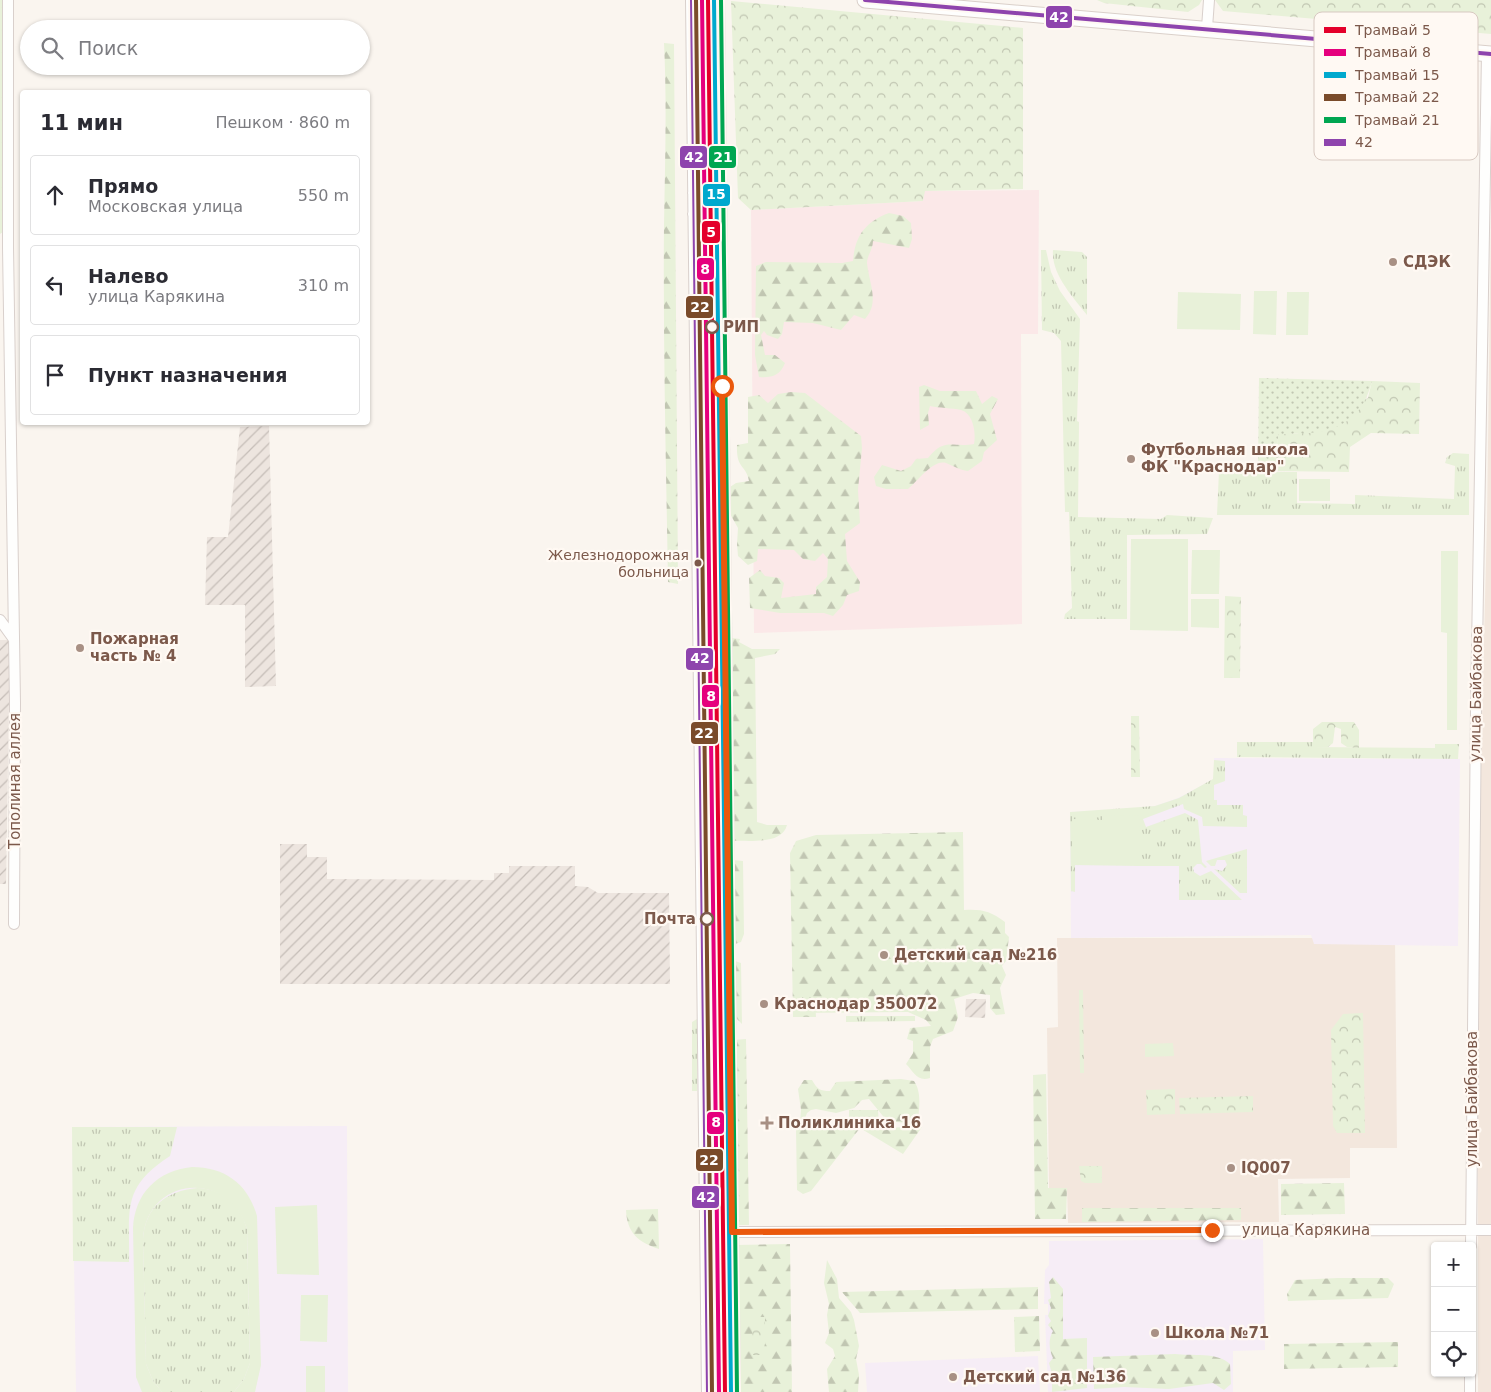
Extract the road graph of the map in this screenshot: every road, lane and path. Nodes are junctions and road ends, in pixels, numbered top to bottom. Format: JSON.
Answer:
{"nodes":[{"id":1,"x":8,"y":0,"type":"edge"},
{"id":2,"x":692,"y":0,"type":"edge"},
{"id":3,"x":718,"y":0,"type":"edge"},
{"id":4,"x":865,"y":0,"type":"edge"},
{"id":5,"x":1209,"y":0,"type":"edge"},
{"id":6,"x":1207,"y":28,"type":"junction"},
{"id":7,"x":1314,"y":37,"type":"edge"},
{"id":8,"x":1489,"y":53,"type":"edge"},
{"id":9,"x":694,"y":193,"type":"junction"},
{"id":10,"x":720,"y":193,"type":"junction"},
{"id":11,"x":694,"y":214,"type":"junction"},
{"id":12,"x":720,"y":214,"type":"junction"},
{"id":13,"x":4,"y":247,"type":"edge"},
{"id":14,"x":0,"y":620,"type":"edge"},
{"id":15,"x":13,"y":638,"type":"junction"},
{"id":16,"x":702,"y":842,"type":"junction"},
{"id":17,"x":727,"y":843,"type":"junction"},
{"id":18,"x":702,"y":862,"type":"junction"},
{"id":19,"x":728,"y":862,"type":"junction"},
{"id":20,"x":14,"y":924,"type":"dead end"},
{"id":21,"x":705,"y":1149,"type":"junction"},
{"id":22,"x":730,"y":1149,"type":"junction"},
{"id":23,"x":705,"y":1168,"type":"junction"},
{"id":24,"x":731,"y":1168,"type":"junction"},
{"id":25,"x":1471,"y":1230,"type":"junction"},
{"id":26,"x":1491,"y":1230,"type":"edge"},
{"id":27,"x":732,"y":1232,"type":"junction"},
{"id":28,"x":1471,"y":1242,"type":"edge"},
{"id":29,"x":707,"y":1319,"type":"junction"},
{"id":30,"x":733,"y":1319,"type":"junction"},
{"id":31,"x":1470,"y":1377,"type":"edge"},
{"id":32,"x":708,"y":1392,"type":"edge"},
{"id":33,"x":734,"y":1392,"type":"edge"},
{"id":34,"x":1470,"y":1392,"type":"edge"}],
"edges":[{"from":1,"to":13,"type":"street","name":"Тополиная аллея"},
{"from":2,"to":9,"type":"street"},
{"from":3,"to":10,"type":"street"},
{"from":4,"to":6,"type":"main road"},
{"from":5,"to":6,"type":"street"},
{"from":6,"to":7,"type":"main road"},
{"from":8,"to":25,"type":"street","name":"улица Байбакова"},
{"from":9,"to":10,"type":"street"},
{"from":9,"to":11,"type":"street"},
{"from":10,"to":12,"type":"street"},
{"from":11,"to":12,"type":"street"},
{"from":11,"to":16,"type":"street"},
{"from":12,"to":17,"type":"street"},
{"from":13,"to":15,"type":"street","name":"Тополиная аллея"},
{"from":14,"to":15,"type":"street"},
{"from":15,"to":20,"type":"street","name":"Тополиная аллея"},
{"from":16,"to":17,"type":"street"},
{"from":16,"to":18,"type":"street"},
{"from":17,"to":19,"type":"street"},
{"from":18,"to":19,"type":"street"},
{"from":18,"to":21,"type":"street"},
{"from":19,"to":22,"type":"street"},
{"from":21,"to":22,"type":"street"},
{"from":21,"to":23,"type":"street"},
{"from":22,"to":24,"type":"street"},
{"from":23,"to":24,"type":"street"},
{"from":23,"to":29,"type":"street"},
{"from":24,"to":27,"type":"street"},
{"from":25,"to":26,"type":"street","name":"улица Карякина"},
{"from":25,"to":27,"type":"street","name":"улица Карякина"},
{"from":25,"to":28,"type":"street","name":"улица Байбакова"},
{"from":27,"to":30,"type":"street"},
{"from":29,"to":30,"type":"street"},
{"from":29,"to":32,"type":"street"},
{"from":30,"to":33,"type":"street"},
{"from":31,"to":34,"type":"street"}]}
